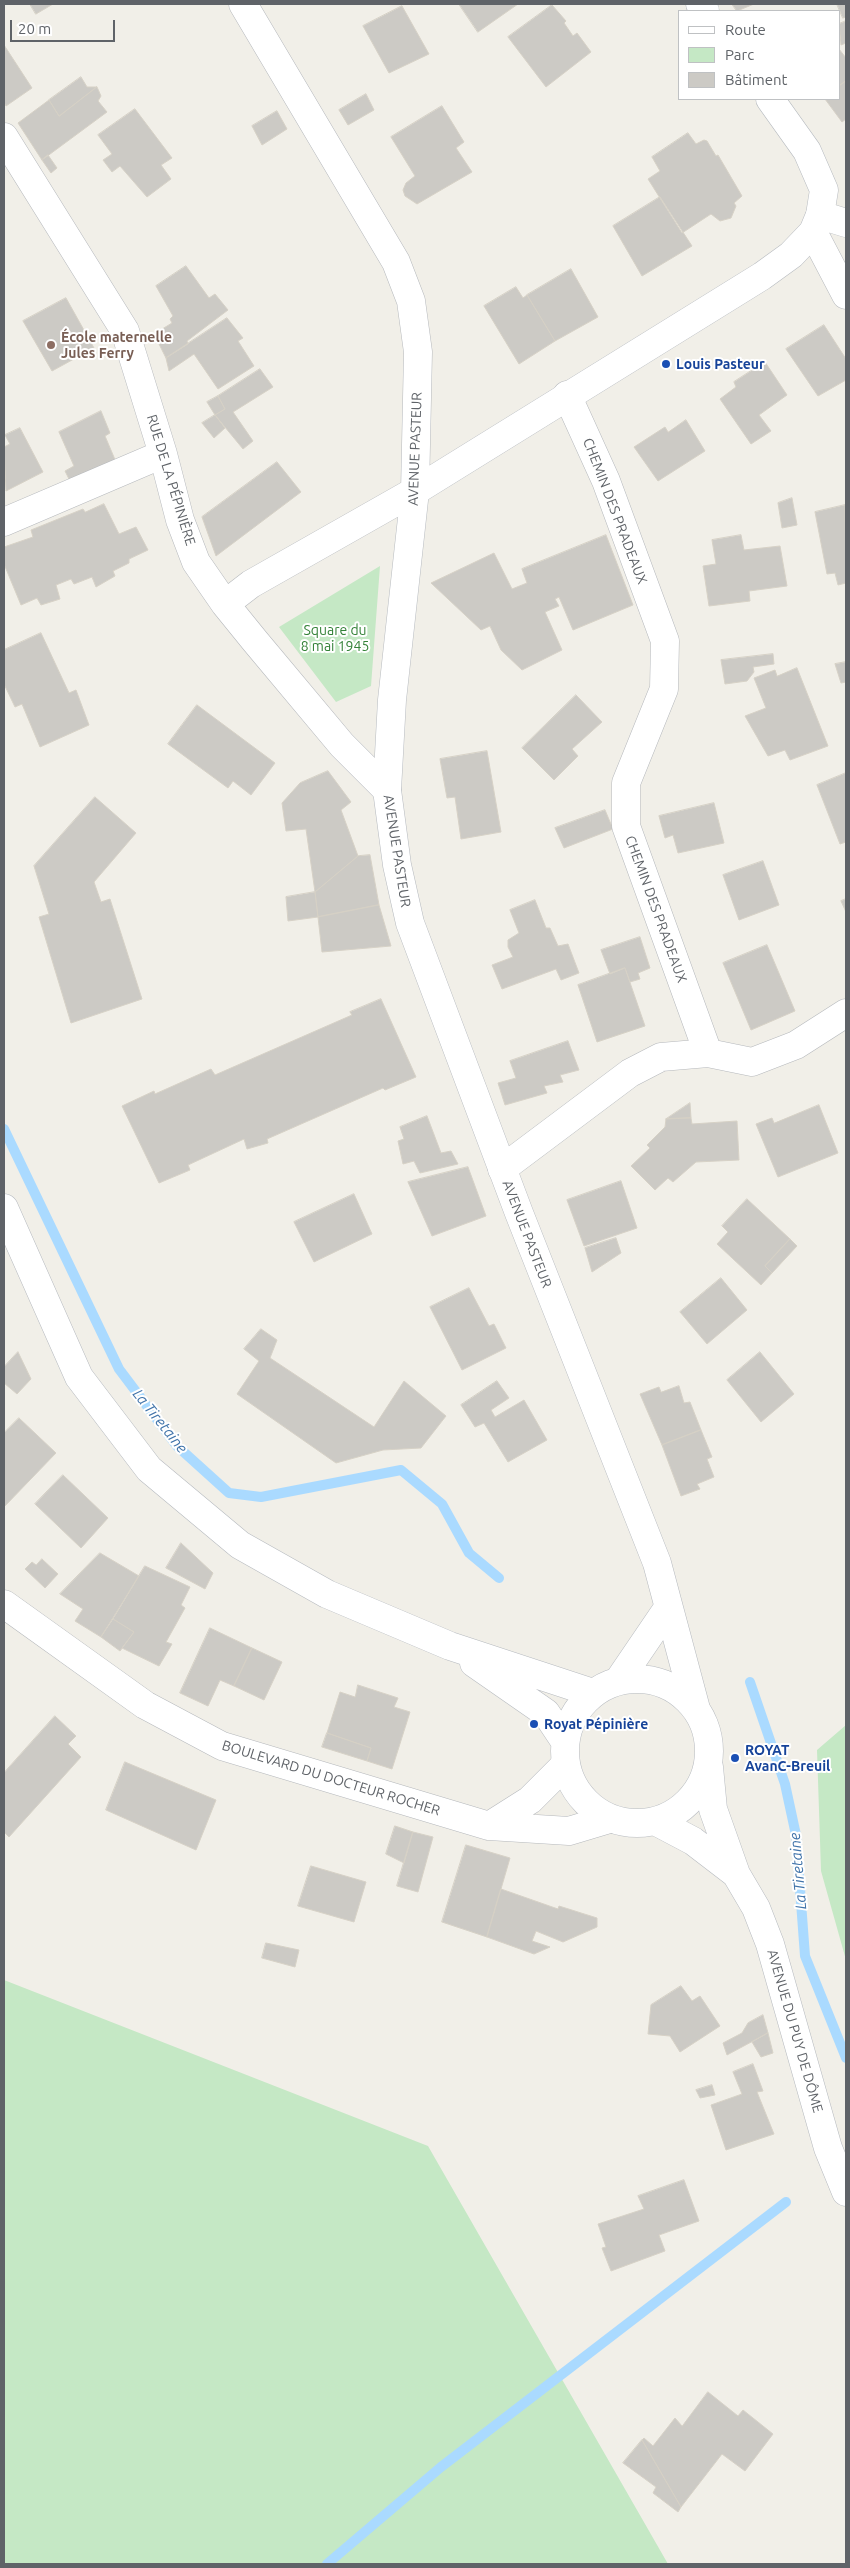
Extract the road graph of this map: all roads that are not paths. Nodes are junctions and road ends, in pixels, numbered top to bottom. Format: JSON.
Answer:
{"nodes":[{"id":1,"x":243,"y":4,"type":"edge"},
{"id":2,"x":771,"y":100,"type":"edge"},
{"id":3,"x":4,"y":137,"type":"edge"},
{"id":4,"x":816,"y":223,"type":"junction"},
{"id":5,"x":846,"y":223,"type":"edge"},
{"id":6,"x":846,"y":296,"type":"edge"},
{"id":7,"x":568,"y":395,"type":"junction"},
{"id":8,"x":163,"y":454,"type":"junction"},
{"id":9,"x":415,"y":492,"type":"junction"},
{"id":10,"x":4,"y":522,"type":"edge"},
{"id":11,"x":225,"y":604,"type":"junction"},
{"id":12,"x":387,"y":790,"type":"junction"},
{"id":13,"x":846,"y":1013,"type":"edge"},
{"id":14,"x":708,"y":1053,"type":"junction"},
{"id":15,"x":502,"y":1169,"type":"junction"},
{"id":16,"x":4,"y":1208,"type":"edge"},
{"id":17,"x":4,"y":1604,"type":"edge"},
{"id":18,"x":668,"y":1608,"type":"junction"},
{"id":19,"x":450,"y":1646,"type":"junction"},
{"id":20,"x":619,"y":1680,"type":"junction"},
{"id":21,"x":593,"y":1693,"type":"junction"},
{"id":22,"x":696,"y":1709,"type":"junction"},
{"id":23,"x":565,"y":1752,"type":"junction"},
{"id":24,"x":709,"y":1765,"type":"junction"},
{"id":25,"x":609,"y":1819,"type":"junction"},
{"id":26,"x":657,"y":1822,"type":"junction"},
{"id":27,"x":489,"y":1826,"type":"junction"},
{"id":28,"x":736,"y":1874,"type":"junction"},
{"id":29,"x":846,"y":2192,"type":"edge"}],
"edges":[{"from":1,"to":9,"type":"main road","name":"AVENUE PASTEUR"},
{"from":2,"to":4,"type":"main road"},
{"from":3,"to":8,"type":"main road","name":"RUE DE LA PÉPINIÈRE"},
{"from":4,"to":5,"type":"main road"},
{"from":4,"to":6,"type":"main road"},
{"from":4,"to":7,"type":"main road"},
{"from":7,"to":9,"type":"main road"},
{"from":7,"to":14,"type":"main road","name":"CHEMIN DES PRADEAUX"},
{"from":8,"to":10,"type":"main road"},
{"from":8,"to":11,"type":"main road","name":"RUE DE LA PÉPINIÈRE"},
{"from":9,"to":11,"type":"main road"},
{"from":9,"to":12,"type":"main road","name":"AVENUE PASTEUR"},
{"from":11,"to":12,"type":"main road","name":"RUE DE LA PÉPINIÈRE"},
{"from":12,"to":15,"type":"main road","name":"AVENUE PASTEUR"},
{"from":13,"to":14,"type":"main road"},
{"from":14,"to":15,"type":"main road"},
{"from":15,"to":18,"type":"main road","name":"AVENUE PASTEUR"},
{"from":16,"to":19,"type":"main road"},
{"from":17,"to":27,"type":"main road","name":"BOULEVARD DU DOCTEUR ROCHER"},
{"from":18,"to":20,"type":"main road"},
{"from":18,"to":22,"type":"main road","name":"AVENUE PASTEUR"},
{"from":19,"to":21,"type":"main road"},
{"from":19,"to":23,"type":"main road"},
{"from":20,"to":21,"type":"main road"},
{"from":20,"to":22,"type":"main road"},
{"from":21,"to":23,"type":"main road"},
{"from":22,"to":24,"type":"main road"},
{"from":23,"to":25,"type":"main road"},
{"from":23,"to":27,"type":"main road"},
{"from":24,"to":26,"type":"main road"},
{"from":24,"to":28,"type":"main road","name":"AVENUE DU PUY DE DÔME"},
{"from":25,"to":26,"type":"main road"},
{"from":25,"to":27,"type":"main road","name":"BOULEVARD DU DOCTEUR ROCHER"},
{"from":26,"to":28,"type":"main road","name":"AVENUE DU PUY DE DÔME"},
{"from":28,"to":29,"type":"main road","name":"AVENUE DU PUY DE DÔME"}]}
